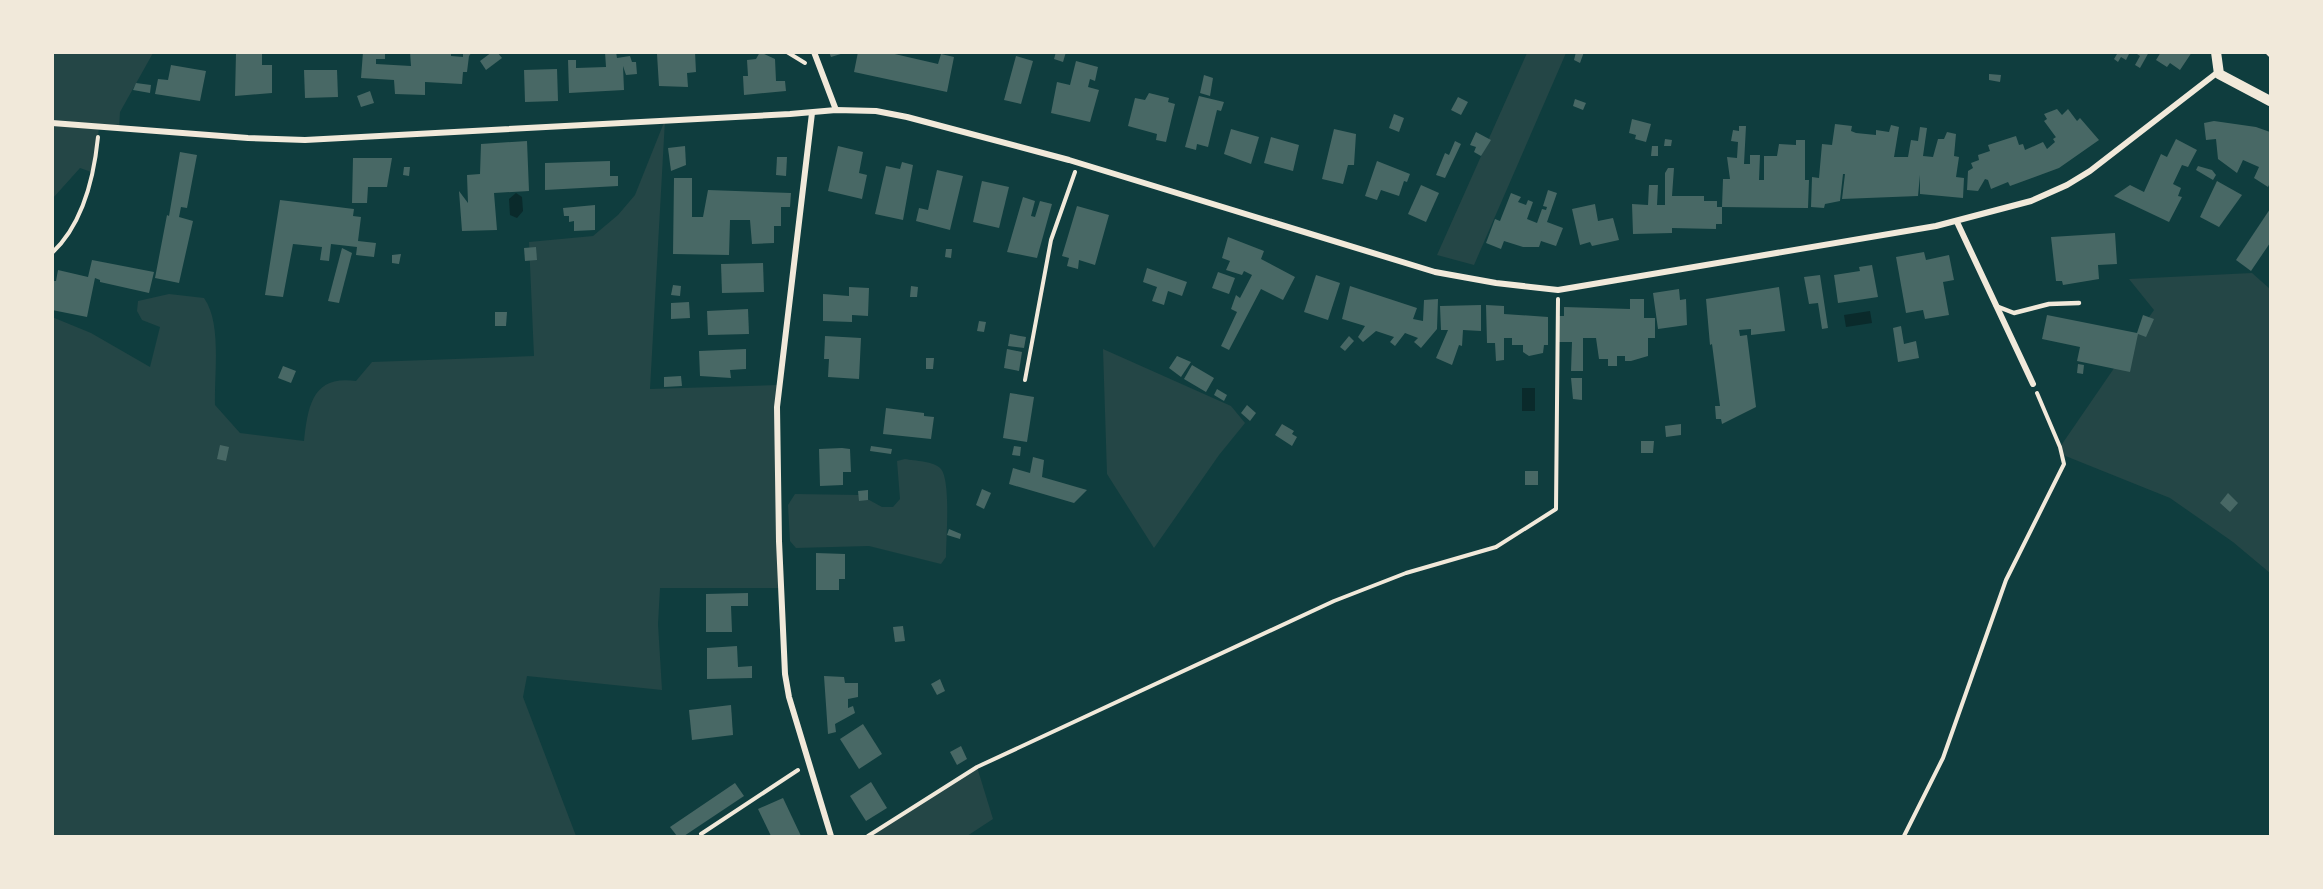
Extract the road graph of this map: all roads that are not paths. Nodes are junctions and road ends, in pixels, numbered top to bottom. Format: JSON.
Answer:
{"nodes":[{"id":1,"x":814,"y":52,"type":"edge"},
{"id":2,"x":2210,"y":52,"type":"edge"},
{"id":3,"x":2216,"y":52,"type":"edge"},
{"id":4,"x":2219,"y":74,"type":"junction"},
{"id":5,"x":2271,"y":101,"type":"edge"},
{"id":6,"x":836,"y":110,"type":"junction"},
{"id":7,"x":812,"y":113,"type":"junction"},
{"id":8,"x":52,"y":123,"type":"edge"},
{"id":9,"x":1957,"y":222,"type":"junction"},
{"id":10,"x":2079,"y":303,"type":"dead end"},
{"id":11,"x":1996,"y":306,"type":"junction"},
{"id":12,"x":2033,"y":384,"type":"road end"},
{"id":13,"x":831,"y":837,"type":"edge"}],
"edges":[{"from":1,"to":6,"type":"street"},
{"from":2,"to":4,"type":"street"},
{"from":3,"to":4,"type":"street"},
{"from":4,"to":5,"type":"street"},
{"from":4,"to":9,"type":"street"},
{"from":6,"to":7,"type":"street"},
{"from":6,"to":9,"type":"street"},
{"from":7,"to":8,"type":"street"},
{"from":7,"to":13,"type":"street"},
{"from":9,"to":11,"type":"street"},
{"from":10,"to":11,"type":"lane"},
{"from":11,"to":12,"type":"street"}]}
